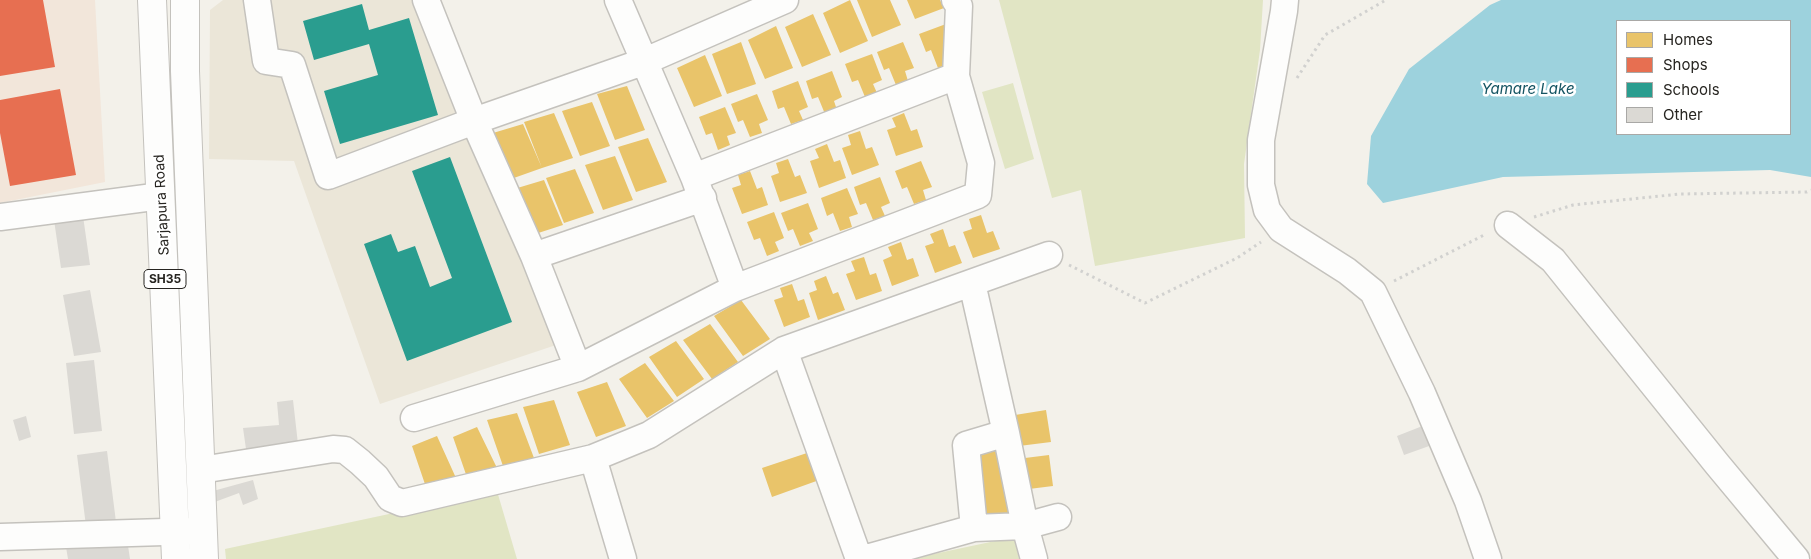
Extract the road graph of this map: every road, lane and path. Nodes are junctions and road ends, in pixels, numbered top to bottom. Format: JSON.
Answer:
{"nodes":[{"id":1,"x":152,"y":0,"type":"edge"},
{"id":2,"x":185,"y":0,"type":"edge"},
{"id":3,"x":257,"y":0,"type":"edge"},
{"id":4,"x":426,"y":0,"type":"edge"},
{"id":5,"x":618,"y":0,"type":"edge"},
{"id":6,"x":785,"y":0,"type":"edge"},
{"id":7,"x":956,"y":0,"type":"edge"},
{"id":8,"x":1284,"y":0,"type":"edge"},
{"id":9,"x":643,"y":62,"type":"junction"},
{"id":10,"x":956,"y":76,"type":"junction"},
{"id":11,"x":474,"y":121,"type":"junction"},
{"id":12,"x":698,"y":188,"type":"junction"},
{"id":13,"x":1811,"y":190,"type":"edge"},
{"id":14,"x":162,"y":196,"type":"junction"},
{"id":15,"x":0,"y":217,"type":"edge"},
{"id":16,"x":1508,"y":226,"type":"junction"},
{"id":17,"x":1049,"y":255,"type":"dead end"},
{"id":18,"x":534,"y":256,"type":"junction"},
{"id":19,"x":972,"y":283,"type":"junction"},
{"id":20,"x":735,"y":288,"type":"junction"},
{"id":21,"x":1373,"y":292,"type":"junction"},
{"id":22,"x":784,"y":350,"type":"junction"},
{"id":23,"x":578,"y":368,"type":"junction"},
{"id":24,"x":414,"y":418,"type":"dead end"},
{"id":25,"x":1006,"y":433,"type":"junction"},
{"id":26,"x":593,"y":458,"type":"junction"},
{"id":27,"x":201,"y":470,"type":"junction"},
{"id":28,"x":1058,"y":517,"type":"dead end"},
{"id":29,"x":1025,"y":526,"type":"junction"},
{"id":30,"x":974,"y":528,"type":"junction"},
{"id":31,"x":203,"y":531,"type":"junction"},
{"id":32,"x":175,"y":532,"type":"junction"},
{"id":33,"x":0,"y":537,"type":"edge"},
{"id":34,"x":176,"y":559,"type":"edge"},
{"id":35,"x":204,"y":559,"type":"edge"},
{"id":36,"x":623,"y":559,"type":"edge"},
{"id":37,"x":859,"y":559,"type":"edge"},
{"id":38,"x":863,"y":559,"type":"edge"},
{"id":39,"x":1034,"y":559,"type":"edge"},
{"id":40,"x":1488,"y":559,"type":"edge"},
{"id":41,"x":1796,"y":559,"type":"edge"}],
"edges":[{"from":1,"to":14,"type":"main road","name":"Sarjapura Road","number":"SH35"},
{"from":2,"to":27,"type":"main road","name":"Sarjapura Road"},
{"from":3,"to":11,"type":"street"},
{"from":4,"to":11,"type":"street"},
{"from":5,"to":9,"type":"street"},
{"from":6,"to":9,"type":"street"},
{"from":7,"to":10,"type":"street"},
{"from":8,"to":21,"type":"street"},
{"from":9,"to":11,"type":"street"},
{"from":9,"to":12,"type":"street"},
{"from":10,"to":12,"type":"street"},
{"from":10,"to":20,"type":"street"},
{"from":11,"to":18,"type":"street"},
{"from":12,"to":18,"type":"street"},
{"from":12,"to":20,"type":"street"},
{"from":13,"to":16,"type":"path"},
{"from":14,"to":15,"type":"street"},
{"from":14,"to":32,"type":"main road","name":"Sarjapura Road","number":"SH35"},
{"from":16,"to":21,"type":"path"},
{"from":16,"to":41,"type":"street"},
{"from":17,"to":19,"type":"street"},
{"from":18,"to":23,"type":"street"},
{"from":19,"to":22,"type":"street"},
{"from":19,"to":25,"type":"street"},
{"from":20,"to":23,"type":"street"},
{"from":21,"to":40,"type":"street"},
{"from":22,"to":26,"type":"street"},
{"from":22,"to":37,"type":"street"},
{"from":23,"to":24,"type":"street"},
{"from":25,"to":29,"type":"street"},
{"from":25,"to":30,"type":"street"},
{"from":26,"to":27,"type":"street"},
{"from":26,"to":36,"type":"street"},
{"from":27,"to":31,"type":"main road","name":"Sarjapura Road"},
{"from":28,"to":29,"type":"street"},
{"from":29,"to":30,"type":"street"},
{"from":29,"to":39,"type":"street"},
{"from":30,"to":38,"type":"street"},
{"from":31,"to":32,"type":"street"},
{"from":31,"to":35,"type":"main road","name":"Sarjapura Road"},
{"from":32,"to":33,"type":"street"},
{"from":32,"to":34,"type":"main road","name":"Sarjapura Road","number":"SH35"}]}
